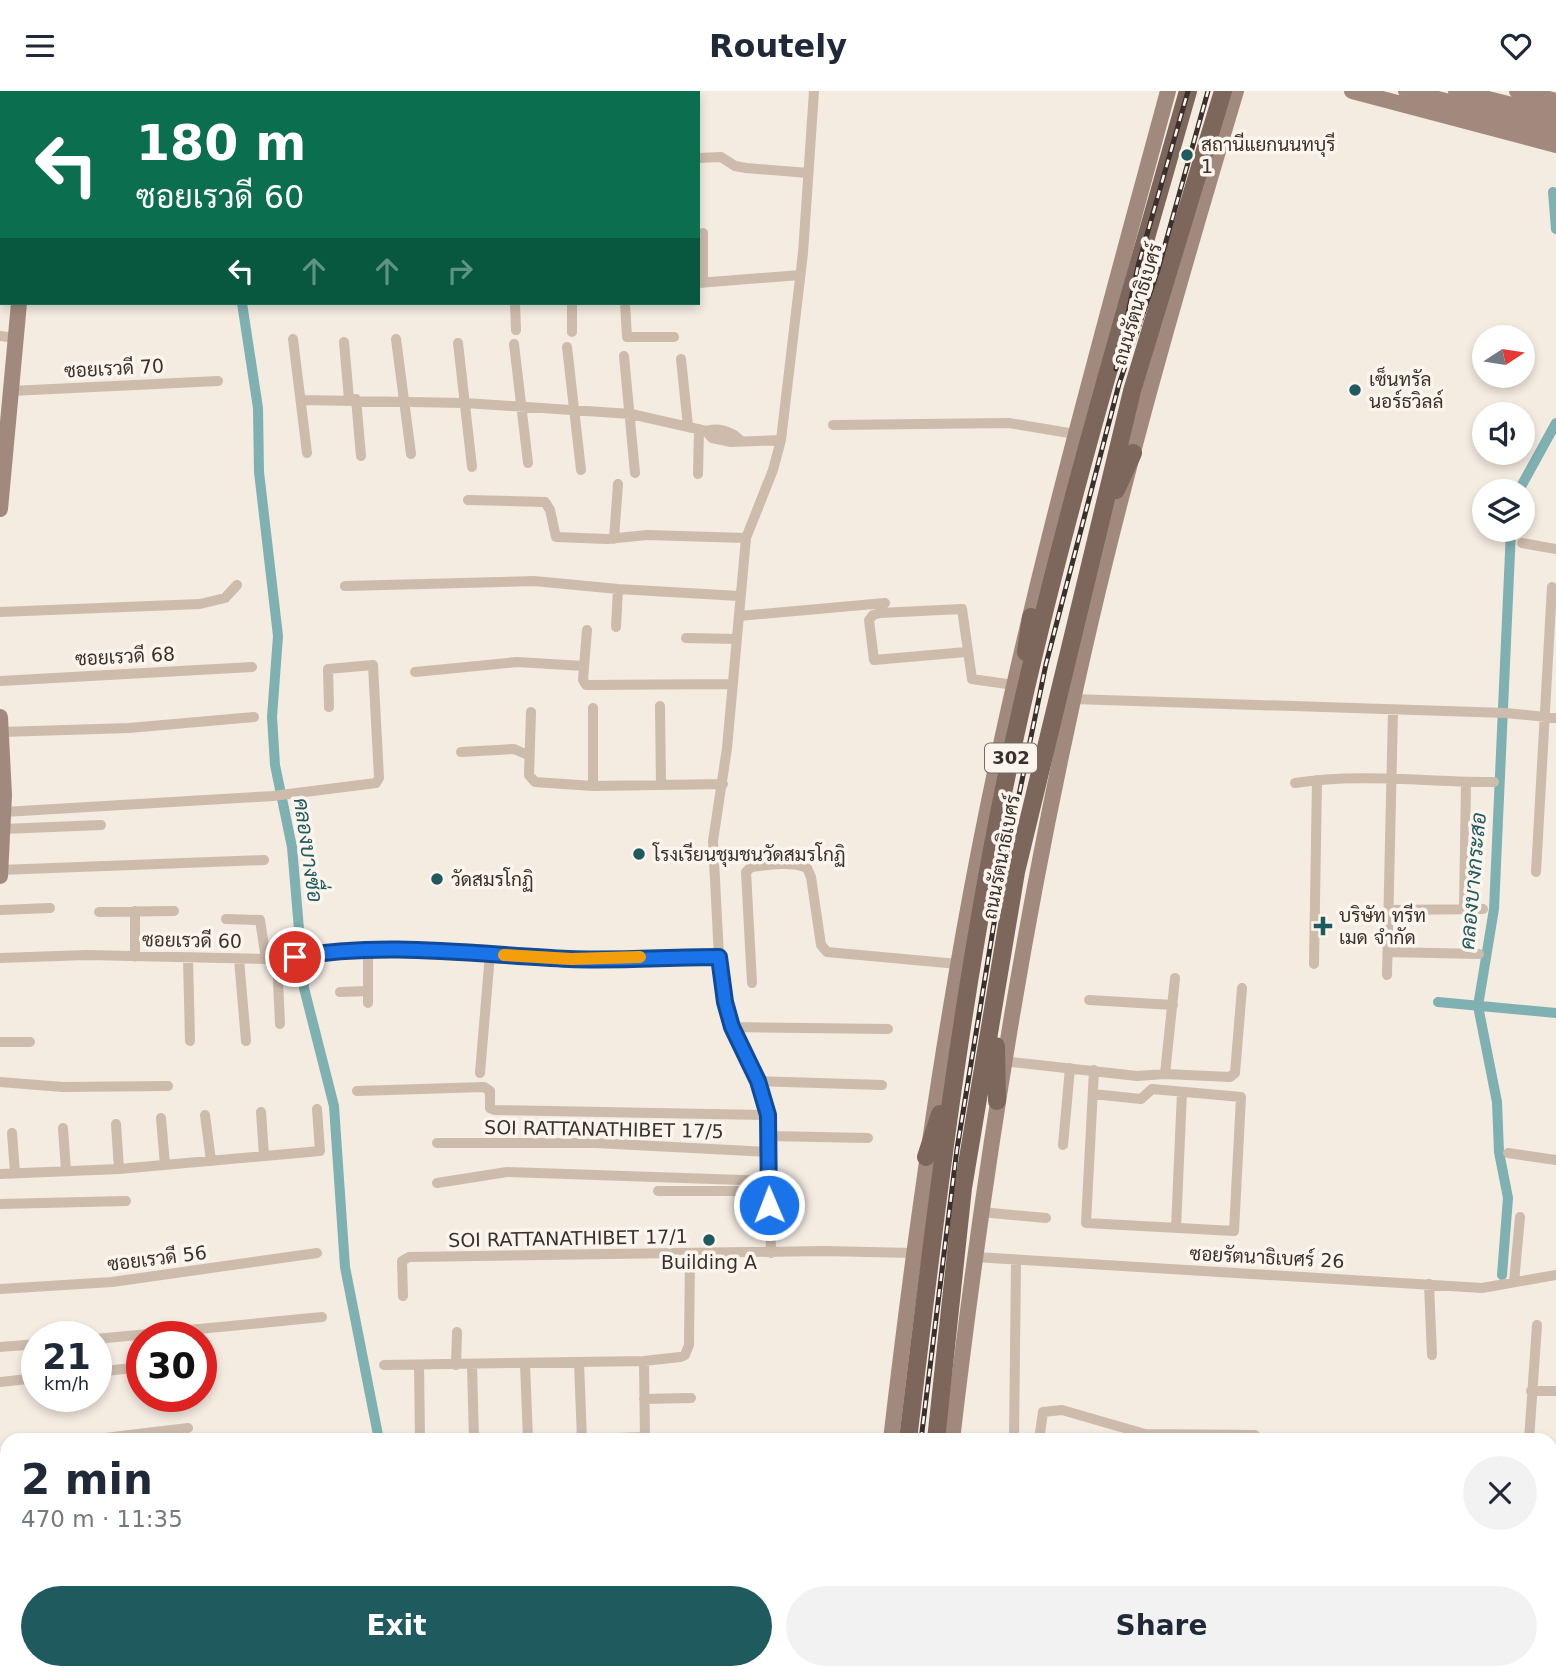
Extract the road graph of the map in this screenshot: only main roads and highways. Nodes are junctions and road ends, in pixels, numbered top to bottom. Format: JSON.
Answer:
{"nodes":[{"id":1,"x":1168,"y":91,"type":"edge"},
{"id":2,"x":1188,"y":91,"type":"edge"},
{"id":3,"x":1244,"y":91,"type":"edge"},
{"id":4,"x":1352,"y":91,"type":"edge"},
{"id":5,"x":1406,"y":91,"type":"edge"},
{"id":6,"x":1517,"y":91,"type":"edge"},
{"id":7,"x":1230,"y":95,"type":"edge"},
{"id":8,"x":1454,"y":97,"type":"edge"},
{"id":9,"x":1556,"y":101,"type":"edge"},
{"id":10,"x":1556,"y":116,"type":"edge"},
{"id":11,"x":1556,"y":128,"type":"edge"},
{"id":12,"x":1556,"y":145,"type":"edge"},
{"id":13,"x":18,"y":305,"type":"edge"},
{"id":14,"x":8,"y":337,"type":"edge"},
{"id":15,"x":6,"y":371,"type":"edge"},
{"id":16,"x":1133,"y":453,"type":"junction"},
{"id":17,"x":2,"y":456,"type":"edge"},
{"id":18,"x":1,"y":490,"type":"edge"},
{"id":19,"x":0,"y":509,"type":"edge"},
{"id":20,"x":1099,"y":524,"type":"junction"},
{"id":21,"x":1031,"y":617,"type":"junction"},
{"id":22,"x":1,"y":725,"type":"edge"},
{"id":23,"x":1014,"y":742,"type":"junction"},
{"id":24,"x":3,"y":801,"type":"edge"},
{"id":25,"x":0,"y":870,"type":"edge"},
{"id":26,"x":0,"y":876,"type":"edge"},
{"id":27,"x":994,"y":1008,"type":"junction"},
{"id":28,"x":957,"y":1062,"type":"junction"},
{"id":29,"x":997,"y":1101,"type":"junction"},
{"id":30,"x":926,"y":1157,"type":"junction"},
{"id":31,"x":892,"y":1433,"type":"edge"},
{"id":32,"x":909,"y":1433,"type":"edge"},
{"id":33,"x":937,"y":1433,"type":"edge"},
{"id":34,"x":953,"y":1433,"type":"edge"}],
"edges":[{"from":1,"to":21,"type":"main road","name":"ถนนรัตนาธิเบศร์","number":"302"},
{"from":2,"to":23,"type":"main road","name":"ถนนรัตนาธิเบศร์","number":"302"},
{"from":3,"to":7,"type":"main road"},
{"from":4,"to":12,"type":"main road"},
{"from":5,"to":8,"type":"main road"},
{"from":6,"to":9,"type":"main road"},
{"from":7,"to":16,"type":"main road","name":"ถนนรัตนาธิเบศร์","number":"302"},
{"from":7,"to":20,"type":"main road","name":"ถนนรัตนาธิเบศร์","number":"302"},
{"from":8,"to":10,"type":"main road"},
{"from":8,"to":11,"type":"main road"},
{"from":13,"to":14,"type":"main road"},
{"from":14,"to":15,"type":"main road"},
{"from":15,"to":17,"type":"main road"},
{"from":16,"to":20,"type":"main road"},
{"from":16,"to":29,"type":"main road","name":"ถนนรัตนาธิเบศร์","number":"302"},
{"from":17,"to":18,"type":"main road"},
{"from":18,"to":19,"type":"main road"},
{"from":20,"to":27,"type":"main road","name":"ถนนรัตนาธิเบศร์","number":"302"},
{"from":21,"to":23,"type":"main road"},
{"from":21,"to":30,"type":"main road","name":"ถนนรัตนาธิเบศร์","number":"302"},
{"from":22,"to":24,"type":"main road"},
{"from":23,"to":28,"type":"main road","name":"ถนนรัตนาธิเบศร์","number":"302"},
{"from":24,"to":25,"type":"main road"},
{"from":25,"to":26,"type":"main road"},
{"from":27,"to":29,"type":"main road"},
{"from":27,"to":33,"type":"main road","name":"ถนนรัตนาธิเบศร์","number":"302"},
{"from":28,"to":30,"type":"main road"},
{"from":28,"to":32,"type":"main road","name":"ถนนรัตนาธิเบศร์","number":"302"},
{"from":29,"to":34,"type":"main road","name":"ถนนรัตนาธิเบศร์","number":"302"},
{"from":30,"to":31,"type":"main road","name":"ถนนรัตนาธิเบศร์","number":"302"}]}
